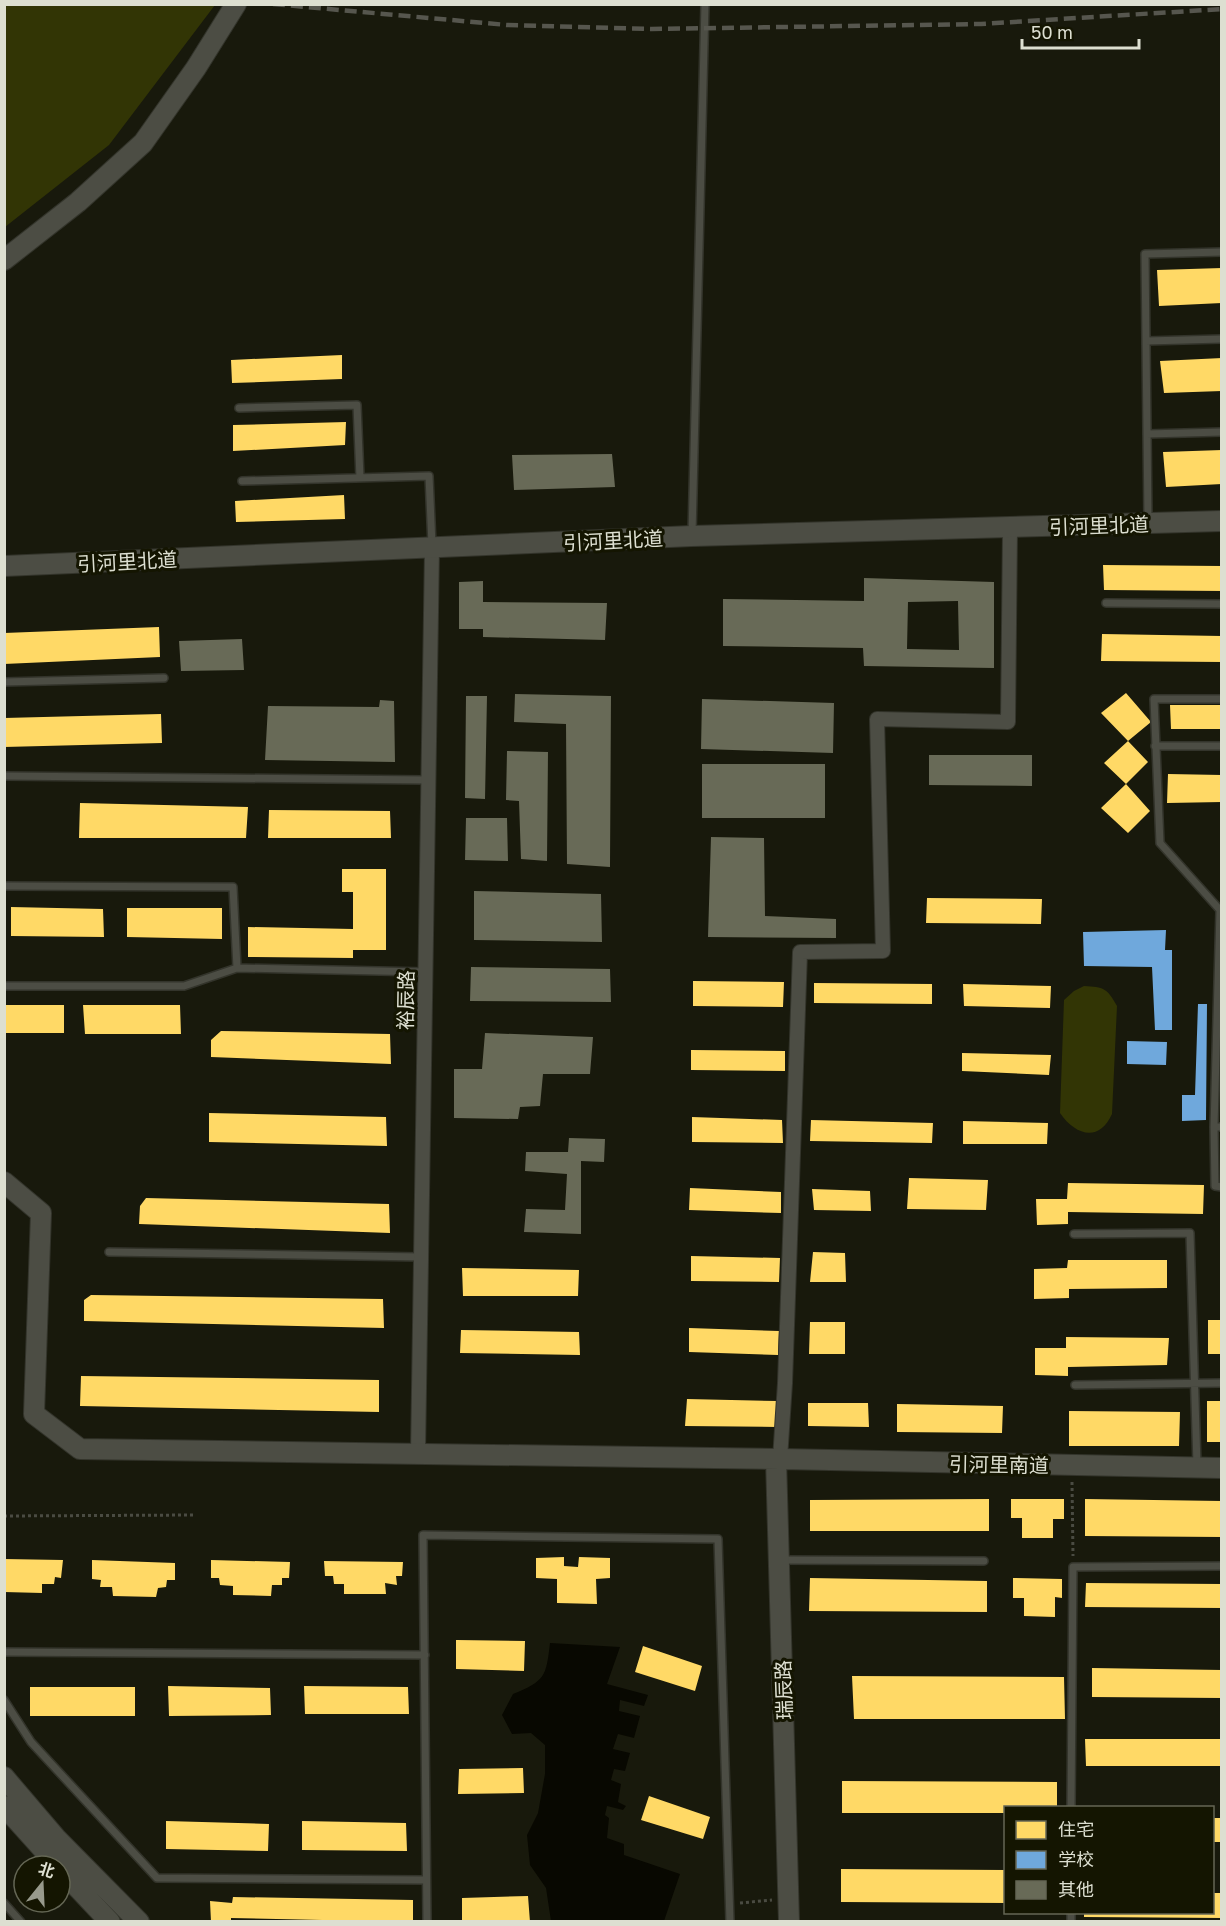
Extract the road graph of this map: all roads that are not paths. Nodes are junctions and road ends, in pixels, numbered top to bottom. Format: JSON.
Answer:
{"nodes":[{"id":1,"x":236,"y":4,"type":"edge"},
{"id":2,"x":705,"y":4,"type":"edge"},
{"id":3,"x":1221,"y":252,"type":"edge"},
{"id":4,"x":4,"y":260,"type":"edge"},
{"id":5,"x":1221,"y":339,"type":"edge"},
{"id":6,"x":1146,"y":341,"type":"junction"},
{"id":7,"x":239,"y":408,"type":"dead end"},
{"id":8,"x":1221,"y":432,"type":"edge"},
{"id":9,"x":1147,"y":434,"type":"junction"},
{"id":10,"x":360,"y":478,"type":"junction"},
{"id":11,"x":242,"y":482,"type":"dead end"},
{"id":12,"x":1221,"y":521,"type":"edge"},
{"id":13,"x":1148,"y":524,"type":"junction"},
{"id":14,"x":1010,"y":528,"type":"junction"},
{"id":15,"x":692,"y":536,"type":"junction"},
{"id":16,"x":432,"y":548,"type":"junction"},
{"id":17,"x":4,"y":566,"type":"edge"},
{"id":18,"x":1106,"y":603,"type":"dead end"},
{"id":19,"x":1221,"y":604,"type":"edge"},
{"id":20,"x":164,"y":678,"type":"dead end"},
{"id":21,"x":4,"y":682,"type":"edge"},
{"id":22,"x":1221,"y":699,"type":"edge"},
{"id":23,"x":1155,"y":746,"type":"junction"},
{"id":24,"x":1221,"y":746,"type":"edge"},
{"id":25,"x":4,"y":776,"type":"edge"},
{"id":26,"x":428,"y":780,"type":"junction"},
{"id":27,"x":4,"y":886,"type":"edge"},
{"id":28,"x":1221,"y":910,"type":"edge"},
{"id":29,"x":237,"y":968,"type":"junction"},
{"id":30,"x":425,"y":972,"type":"junction"},
{"id":31,"x":4,"y":986,"type":"edge"},
{"id":32,"x":1220,"y":989,"type":"edge"},
{"id":33,"x":1218,"y":1127,"type":"edge"},
{"id":34,"x":4,"y":1182,"type":"edge"},
{"id":35,"x":1221,"y":1186,"type":"edge"},
{"id":36,"x":1074,"y":1234,"type":"dead end"},
{"id":37,"x":110,"y":1252,"type":"dead end"},
{"id":38,"x":421,"y":1257,"type":"junction"},
{"id":39,"x":1193,"y":1383,"type":"junction"},
{"id":40,"x":1221,"y":1383,"type":"edge"},
{"id":41,"x":1075,"y":1385,"type":"dead end"},
{"id":42,"x":417,"y":1454,"type":"junction"},
{"id":43,"x":780,"y":1459,"type":"junction"},
{"id":44,"x":1197,"y":1468,"type":"junction"},
{"id":45,"x":1221,"y":1468,"type":"edge"},
{"id":46,"x":782,"y":1560,"type":"junction"},
{"id":47,"x":984,"y":1561,"type":"dead end"},
{"id":48,"x":1221,"y":1566,"type":"edge"},
{"id":49,"x":4,"y":1652,"type":"edge"},
{"id":50,"x":425,"y":1655,"type":"junction"},
{"id":51,"x":4,"y":1700,"type":"edge"},
{"id":52,"x":4,"y":1777,"type":"edge"},
{"id":53,"x":4,"y":1806,"type":"edge"},
{"id":54,"x":1071,"y":1806,"type":"edge"},
{"id":55,"x":47,"y":1854,"type":"edge"},
{"id":56,"x":426,"y":1880,"type":"junction"},
{"id":57,"x":72,"y":1881,"type":"edge"},
{"id":58,"x":4,"y":1903,"type":"edge"},
{"id":59,"x":21,"y":1922,"type":"edge"},
{"id":60,"x":110,"y":1922,"type":"edge"},
{"id":61,"x":139,"y":1922,"type":"edge"},
{"id":62,"x":427,"y":1922,"type":"edge"},
{"id":63,"x":730,"y":1922,"type":"edge"},
{"id":64,"x":789,"y":1922,"type":"edge"},
{"id":65,"x":799,"y":1922,"type":"edge"}],
"edges":[{"from":1,"to":4,"type":"street"},
{"from":2,"to":15,"type":"lane"},
{"from":3,"to":6,"type":"lane"},
{"from":5,"to":6,"type":"lane"},
{"from":6,"to":9,"type":"lane"},
{"from":7,"to":10,"type":"lane"},
{"from":8,"to":9,"type":"lane"},
{"from":9,"to":13,"type":"lane"},
{"from":10,"to":11,"type":"lane"},
{"from":10,"to":16,"type":"lane"},
{"from":12,"to":13,"type":"street","name":"引河里北道"},
{"from":13,"to":14,"type":"street","name":"引河里北道"},
{"from":14,"to":15,"type":"street","name":"引河里北道"},
{"from":14,"to":43,"type":"street"},
{"from":15,"to":16,"type":"street","name":"引河里北道"},
{"from":16,"to":17,"type":"street","name":"引河里北道"},
{"from":16,"to":26,"type":"street","name":"裕辰路"},
{"from":18,"to":19,"type":"lane"},
{"from":20,"to":21,"type":"lane"},
{"from":22,"to":23,"type":"lane"},
{"from":23,"to":24,"type":"lane"},
{"from":23,"to":28,"type":"lane"},
{"from":25,"to":26,"type":"lane"},
{"from":26,"to":30,"type":"street","name":"裕辰路"},
{"from":27,"to":29,"type":"lane"},
{"from":28,"to":32,"type":"lane"},
{"from":29,"to":30,"type":"lane"},
{"from":29,"to":31,"type":"lane"},
{"from":30,"to":38,"type":"street","name":"裕辰路"},
{"from":32,"to":33,"type":"lane"},
{"from":33,"to":35,"type":"lane"},
{"from":34,"to":42,"type":"street","name":"引河里南道"},
{"from":36,"to":39,"type":"lane"},
{"from":37,"to":38,"type":"lane"},
{"from":38,"to":42,"type":"street","name":"裕辰路"},
{"from":39,"to":40,"type":"lane"},
{"from":39,"to":41,"type":"lane"},
{"from":39,"to":44,"type":"lane"},
{"from":42,"to":43,"type":"street","name":"引河里南道"},
{"from":43,"to":44,"type":"street","name":"引河里南道"},
{"from":43,"to":46,"type":"street","name":"瑞辰路"},
{"from":44,"to":45,"type":"street","name":"引河里南道"},
{"from":46,"to":47,"type":"lane"},
{"from":46,"to":64,"type":"street","name":"瑞辰路"},
{"from":46,"to":65,"type":"street","name":"瑞辰路"},
{"from":48,"to":54,"type":"lane"},
{"from":49,"to":50,"type":"lane"},
{"from":50,"to":56,"type":"lane"},
{"from":50,"to":63,"type":"lane"},
{"from":51,"to":56,"type":"lane"},
{"from":52,"to":61,"type":"street"},
{"from":53,"to":55,"type":"street"},
{"from":56,"to":62,"type":"lane"},
{"from":57,"to":60,"type":"street"},
{"from":58,"to":59,"type":"lane"}]}
